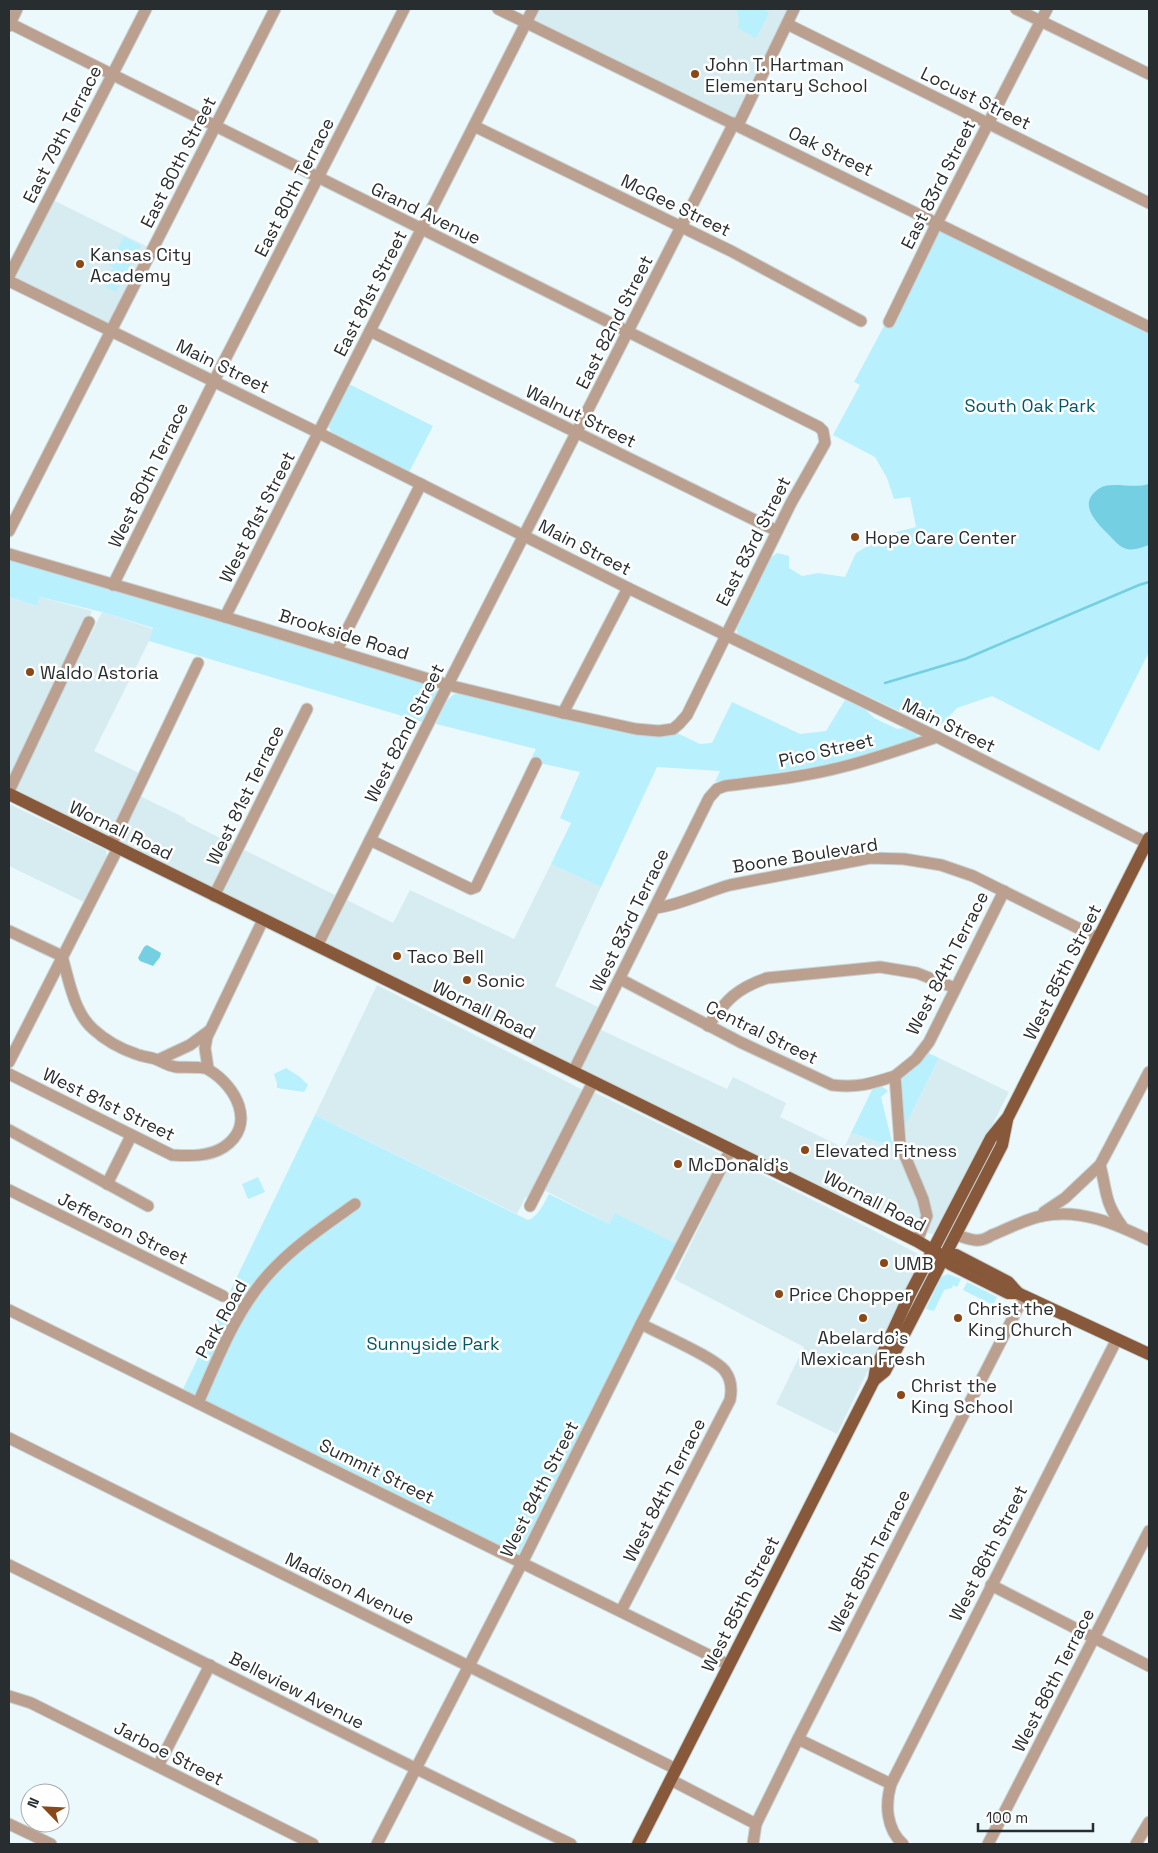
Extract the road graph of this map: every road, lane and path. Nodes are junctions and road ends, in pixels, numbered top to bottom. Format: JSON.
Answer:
{"nodes":[{"id":1,"x":17,"y":9,"type":"edge"},
{"id":2,"x":146,"y":9,"type":"edge"},
{"id":3,"x":275,"y":9,"type":"edge"},
{"id":4,"x":404,"y":9,"type":"edge"},
{"id":5,"x":498,"y":9,"type":"edge"},
{"id":6,"x":533,"y":9,"type":"edge"},
{"id":7,"x":794,"y":9,"type":"edge"},
{"id":8,"x":1016,"y":9,"type":"edge"},
{"id":9,"x":1047,"y":9,"type":"edge"},
{"id":10,"x":1040,"y":21,"type":"junction"},
{"id":11,"x":526,"y":23,"type":"junction"},
{"id":12,"x":9,"y":24,"type":"edge"},
{"id":13,"x":787,"y":24,"type":"junction"},
{"id":14,"x":1149,"y":74,"type":"edge"},
{"id":15,"x":112,"y":75,"type":"junction"},
{"id":16,"x":736,"y":124,"type":"junction"},
{"id":17,"x":988,"y":124,"type":"junction"},
{"id":18,"x":474,"y":126,"type":"junction"},
{"id":19,"x":216,"y":127,"type":"junction"},
{"id":20,"x":318,"y":179,"type":"junction"},
{"id":21,"x":1149,"y":203,"type":"edge"},
{"id":22,"x":937,"y":223,"type":"junction"},
{"id":23,"x":681,"y":227,"type":"junction"},
{"id":24,"x":422,"y":230,"type":"junction"},
{"id":25,"x":9,"y":276,"type":"edge"},
{"id":26,"x":9,"y":281,"type":"edge"},
{"id":27,"x":861,"y":321,"type":"dead end"},
{"id":28,"x":889,"y":322,"type":"dead end"},
{"id":29,"x":1149,"y":327,"type":"edge"},
{"id":30,"x":370,"y":331,"type":"junction"},
{"id":31,"x":112,"y":332,"type":"junction"},
{"id":32,"x":628,"y":332,"type":"junction"},
{"id":33,"x":214,"y":382,"type":"junction"},
{"id":34,"x":319,"y":433,"type":"junction"},
{"id":35,"x":576,"y":433,"type":"junction"},
{"id":36,"x":825,"y":437,"type":"joint"},
{"id":37,"x":421,"y":484,"type":"junction"},
{"id":38,"x":9,"y":531,"type":"edge"},
{"id":39,"x":777,"y":531,"type":"junction"},
{"id":40,"x":524,"y":536,"type":"junction"},
{"id":41,"x":9,"y":554,"type":"edge"},
{"id":42,"x":113,"y":585,"type":"junction"},
{"id":43,"x":628,"y":588,"type":"junction"},
{"id":44,"x":225,"y":617,"type":"junction"},
{"id":45,"x":90,"y":622,"type":"dead end"},
{"id":46,"x":726,"y":635,"type":"junction"},
{"id":47,"x":337,"y":650,"type":"junction"},
{"id":48,"x":198,"y":663,"type":"dead end"},
{"id":49,"x":448,"y":684,"type":"junction"},
{"id":50,"x":307,"y":709,"type":"dead end"},
{"id":51,"x":563,"y":713,"type":"junction"},
{"id":52,"x":673,"y":729,"type":"joint"},
{"id":53,"x":937,"y":737,"type":"junction"},
{"id":54,"x":536,"y":763,"type":"dead end"},
{"id":55,"x":721,"y":788,"type":"joint"},
{"id":56,"x":9,"y":793,"type":"edge"},
{"id":57,"x":370,"y":840,"type":"junction"},
{"id":58,"x":1148,"y":840,"type":"edge"},
{"id":59,"x":114,"y":846,"type":"junction"},
{"id":60,"x":1004,"y":891,"type":"junction"},
{"id":61,"x":214,"y":896,"type":"junction"},
{"id":62,"x":655,"y":908,"type":"junction"},
{"id":63,"x":263,"y":920,"type":"junction"},
{"id":64,"x":9,"y":931,"type":"edge"},
{"id":65,"x":1098,"y":938,"type":"junction"},
{"id":66,"x":317,"y":946,"type":"junction"},
{"id":67,"x":62,"y":956,"type":"junction"},
{"id":68,"x":620,"y":979,"type":"junction"},
{"id":69,"x":955,"y":988,"type":"junction"},
{"id":70,"x":708,"y":1026,"type":"junction"},
{"id":71,"x":210,"y":1030,"type":"junction"},
{"id":72,"x":9,"y":1060,"type":"edge"},
{"id":73,"x":158,"y":1060,"type":"junction"},
{"id":74,"x":208,"y":1068,"type":"junction"},
{"id":75,"x":573,"y":1072,"type":"junction"},
{"id":76,"x":1149,"y":1072,"type":"edge"},
{"id":77,"x":9,"y":1074,"type":"edge"},
{"id":78,"x":894,"y":1076,"type":"junction"},
{"id":79,"x":593,"y":1082,"type":"junction"},
{"id":80,"x":1008,"y":1117,"type":"junction"},
{"id":81,"x":9,"y":1130,"type":"edge"},
{"id":82,"x":131,"y":1136,"type":"junction"},
{"id":83,"x":731,"y":1149,"type":"junction"},
{"id":84,"x":1100,"y":1165,"type":"junction"},
{"id":85,"x":107,"y":1184,"type":"junction"},
{"id":86,"x":9,"y":1190,"type":"edge"},
{"id":87,"x":355,"y":1204,"type":"dead end"},
{"id":88,"x":148,"y":1206,"type":"dead end"},
{"id":89,"x":530,"y":1206,"type":"dead end"},
{"id":90,"x":1042,"y":1216,"type":"junction"},
{"id":91,"x":962,"y":1220,"type":"junction"},
{"id":92,"x":1122,"y":1227,"type":"junction"},
{"id":93,"x":955,"y":1235,"type":"junction"},
{"id":94,"x":992,"y":1235,"type":"junction"},
{"id":95,"x":1149,"y":1240,"type":"edge"},
{"id":96,"x":917,"y":1241,"type":"junction"},
{"id":97,"x":938,"y":1253,"type":"junction"},
{"id":98,"x":1021,"y":1294,"type":"junction"},
{"id":99,"x":223,"y":1296,"type":"dead end"},
{"id":100,"x":9,"y":1310,"type":"edge"},
{"id":101,"x":641,"y":1324,"type":"junction"},
{"id":102,"x":1117,"y":1339,"type":"junction"},
{"id":103,"x":1149,"y":1354,"type":"edge"},
{"id":104,"x":198,"y":1403,"type":"junction"},
{"id":105,"x":9,"y":1438,"type":"edge"},
{"id":106,"x":1149,"y":1531,"type":"edge"},
{"id":107,"x":522,"y":1563,"type":"junction"},
{"id":108,"x":9,"y":1565,"type":"edge"},
{"id":109,"x":992,"y":1585,"type":"junction"},
{"id":110,"x":621,"y":1612,"type":"junction"},
{"id":111,"x":1095,"y":1638,"type":"junction"},
{"id":112,"x":210,"y":1665,"type":"junction"},
{"id":113,"x":729,"y":1665,"type":"junction"},
{"id":114,"x":468,"y":1666,"type":"junction"},
{"id":115,"x":1149,"y":1666,"type":"edge"},
{"id":116,"x":9,"y":1696,"type":"edge"},
{"id":117,"x":798,"y":1739,"type":"junction"},
{"id":118,"x":158,"y":1766,"type":"junction"},
{"id":119,"x":416,"y":1770,"type":"junction"},
{"id":120,"x":674,"y":1774,"type":"junction"},
{"id":121,"x":892,"y":1784,"type":"junction"},
{"id":122,"x":1149,"y":1822,"type":"edge"},
{"id":123,"x":9,"y":1824,"type":"edge"},
{"id":124,"x":756,"y":1824,"type":"junction"},
{"id":125,"x":51,"y":1844,"type":"edge"},
{"id":126,"x":313,"y":1844,"type":"edge"},
{"id":127,"x":377,"y":1844,"type":"edge"},
{"id":128,"x":571,"y":1844,"type":"edge"},
{"id":129,"x":638,"y":1844,"type":"edge"},
{"id":130,"x":753,"y":1844,"type":"edge"},
{"id":131,"x":903,"y":1844,"type":"edge"},
{"id":132,"x":988,"y":1844,"type":"edge"},
{"id":133,"x":1136,"y":1844,"type":"edge"}],
"edges":[{"from":1,"to":12,"type":"street"},
{"from":2,"to":15,"type":"street","name":"East 79th Terrace"},
{"from":3,"to":19,"type":"street","name":"East 80th Street"},
{"from":4,"to":20,"type":"street","name":"East 80th Terrace"},
{"from":5,"to":11,"type":"street","name":"Oak Street"},
{"from":6,"to":11,"type":"street","name":"East 81st Street"},
{"from":7,"to":13,"type":"street","name":"East 82nd Street"},
{"from":8,"to":10,"type":"street"},
{"from":9,"to":10,"type":"street","name":"East 83rd Street"},
{"from":10,"to":14,"type":"street"},
{"from":10,"to":17,"type":"street","name":"East 83rd Street"},
{"from":11,"to":16,"type":"street","name":"Oak Street"},
{"from":11,"to":18,"type":"street","name":"East 81st Street"},
{"from":12,"to":15,"type":"street","name":"Grand Avenue"},
{"from":13,"to":16,"type":"street","name":"East 82nd Street"},
{"from":13,"to":17,"type":"street","name":"Locust Street"},
{"from":15,"to":19,"type":"street","name":"Grand Avenue"},
{"from":15,"to":25,"type":"street","name":"East 79th Terrace"},
{"from":16,"to":22,"type":"street","name":"Oak Street"},
{"from":16,"to":23,"type":"street","name":"East 82nd Street"},
{"from":17,"to":21,"type":"street","name":"Locust Street"},
{"from":17,"to":22,"type":"street","name":"East 83rd Street"},
{"from":18,"to":23,"type":"street","name":"McGee Street"},
{"from":18,"to":24,"type":"street","name":"East 81st Street"},
{"from":19,"to":20,"type":"street","name":"Grand Avenue"},
{"from":19,"to":31,"type":"street","name":"East 80th Street"},
{"from":20,"to":24,"type":"street","name":"Grand Avenue"},
{"from":20,"to":33,"type":"street","name":"East 80th Terrace"},
{"from":22,"to":28,"type":"street","name":"East 83rd Street"},
{"from":22,"to":29,"type":"street","name":"Oak Street"},
{"from":23,"to":27,"type":"street","name":"McGee Street"},
{"from":23,"to":32,"type":"street","name":"East 82nd Street"},
{"from":24,"to":30,"type":"street","name":"East 81st Street"},
{"from":24,"to":32,"type":"street","name":"Grand Avenue"},
{"from":26,"to":31,"type":"street","name":"Main Street"},
{"from":30,"to":34,"type":"street","name":"East 81st Street"},
{"from":30,"to":35,"type":"street","name":"Walnut Street"},
{"from":31,"to":33,"type":"street","name":"Main Street"},
{"from":31,"to":38,"type":"street","name":"East 80th Street"},
{"from":32,"to":35,"type":"street","name":"East 82nd Street"},
{"from":32,"to":36,"type":"street","name":"Grand Avenue"},
{"from":33,"to":34,"type":"street","name":"Main Street"},
{"from":33,"to":42,"type":"street","name":"West 80th Terrace"},
{"from":34,"to":37,"type":"street","name":"Main Street"},
{"from":34,"to":44,"type":"street","name":"West 81st Street"},
{"from":35,"to":39,"type":"street","name":"Walnut Street"},
{"from":35,"to":40,"type":"street","name":"East 82nd Street"},
{"from":36,"to":39,"type":"street","name":"East 83rd Street"},
{"from":37,"to":40,"type":"street","name":"Main Street"},
{"from":37,"to":47,"type":"street"},
{"from":39,"to":46,"type":"street","name":"East 83rd Street"},
{"from":40,"to":43,"type":"street","name":"Main Street"},
{"from":40,"to":49,"type":"street","name":"West 82nd Street"},
{"from":41,"to":42,"type":"street","name":"Brookside Road"},
{"from":42,"to":44,"type":"street","name":"Brookside Road"},
{"from":43,"to":46,"type":"street","name":"Main Street"},
{"from":43,"to":51,"type":"street"},
{"from":44,"to":47,"type":"street","name":"Brookside Road"},
{"from":45,"to":56,"type":"street"},
{"from":46,"to":52,"type":"street","name":"East 83rd Street"},
{"from":46,"to":53,"type":"street","name":"Main Street"},
{"from":47,"to":49,"type":"street","name":"Brookside Road"},
{"from":48,"to":59,"type":"street"},
{"from":49,"to":51,"type":"street","name":"Brookside Road"},
{"from":49,"to":57,"type":"street","name":"West 82nd Street"},
{"from":50,"to":61,"type":"street","name":"West 81st Terrace"},
{"from":51,"to":52,"type":"street","name":"Brookside Road"},
{"from":53,"to":55,"type":"street","name":"Pico Street"},
{"from":53,"to":58,"type":"street","name":"Main Street"},
{"from":54,"to":57,"type":"street"},
{"from":55,"to":62,"type":"street","name":"West 83rd Terrace"},
{"from":56,"to":59,"type":"main road","name":"Wornall Road"},
{"from":57,"to":66,"type":"street","name":"West 82nd Street"},
{"from":58,"to":65,"type":"main road","name":"West 85th Street"},
{"from":59,"to":61,"type":"main road","name":"Wornall Road"},
{"from":59,"to":67,"type":"street"},
{"from":60,"to":62,"type":"street","name":"Boone Boulevard"},
{"from":60,"to":65,"type":"street","name":"Boone Boulevard"},
{"from":60,"to":69,"type":"street","name":"West 84th Terrace"},
{"from":61,"to":63,"type":"main road","name":"Wornall Road"},
{"from":62,"to":68,"type":"street","name":"West 83rd Terrace"},
{"from":63,"to":66,"type":"main road","name":"Wornall Road"},
{"from":63,"to":71,"type":"street"},
{"from":64,"to":67,"type":"street"},
{"from":65,"to":80,"type":"main road","name":"West 85th Street"},
{"from":66,"to":75,"type":"main road","name":"Wornall Road"},
{"from":67,"to":72,"type":"street"},
{"from":67,"to":73,"type":"street"},
{"from":68,"to":70,"type":"street","name":"Central Street"},
{"from":68,"to":75,"type":"street","name":"West 83rd Terrace"},
{"from":69,"to":70,"type":"street"},
{"from":69,"to":78,"type":"street","name":"West 84th Terrace"},
{"from":70,"to":78,"type":"street","name":"Central Street"},
{"from":71,"to":73,"type":"street"},
{"from":71,"to":74,"type":"street"},
{"from":73,"to":74,"type":"street"},
{"from":74,"to":82,"type":"street","name":"West 81st Street"},
{"from":75,"to":79,"type":"main road","name":"Wornall Road"},
{"from":76,"to":84,"type":"street"},
{"from":77,"to":82,"type":"street","name":"West 81st Street"},
{"from":78,"to":96,"type":"street"},
{"from":79,"to":83,"type":"main road","name":"Wornall Road"},
{"from":79,"to":89,"type":"street"},
{"from":80,"to":91,"type":"main road","name":"West 85th Street"},
{"from":80,"to":97,"type":"main road","name":"West 85th Street"},
{"from":81,"to":85,"type":"street"},
{"from":82,"to":85,"type":"street"},
{"from":83,"to":96,"type":"main road","name":"Wornall Road"},
{"from":83,"to":101,"type":"street","name":"West 84th Street"},
{"from":84,"to":90,"type":"street"},
{"from":84,"to":92,"type":"street"},
{"from":85,"to":88,"type":"street"},
{"from":86,"to":99,"type":"street","name":"Jefferson Street"},
{"from":87,"to":104,"type":"street","name":"Park Road"},
{"from":90,"to":92,"type":"street"},
{"from":90,"to":94,"type":"street"},
{"from":91,"to":93,"type":"main road","name":"West 85th Street"},
{"from":91,"to":94,"type":"street"},
{"from":92,"to":95,"type":"street"},
{"from":93,"to":94,"type":"street"},
{"from":93,"to":97,"type":"main road","name":"West 85th Street"},
{"from":96,"to":97,"type":"main road","name":"Wornall Road"},
{"from":97,"to":98,"type":"main road","name":"Wornall Road"},
{"from":97,"to":113,"type":"main road","name":"West 85th Street"},
{"from":98,"to":102,"type":"main road","name":"Wornall Road"},
{"from":98,"to":117,"type":"street","name":"West 85th Terrace"},
{"from":100,"to":104,"type":"street","name":"Summit Street"},
{"from":101,"to":107,"type":"street","name":"West 84th Street"},
{"from":101,"to":110,"type":"street","name":"West 84th Terrace"},
{"from":102,"to":103,"type":"main road","name":"Wornall Road"},
{"from":102,"to":109,"type":"street","name":"West 86th Street"},
{"from":104,"to":107,"type":"street","name":"Summit Street"},
{"from":105,"to":114,"type":"street","name":"Madison Avenue"},
{"from":106,"to":111,"type":"street","name":"West 86th Terrace"},
{"from":107,"to":110,"type":"street","name":"Summit Street"},
{"from":107,"to":114,"type":"street","name":"West 84th Street"},
{"from":108,"to":112,"type":"street","name":"Belleview Avenue"},
{"from":109,"to":111,"type":"street"},
{"from":109,"to":121,"type":"street","name":"West 86th Street"},
{"from":110,"to":113,"type":"street","name":"Summit Street"},
{"from":111,"to":115,"type":"street"},
{"from":111,"to":132,"type":"street","name":"West 86th Terrace"},
{"from":112,"to":118,"type":"street"},
{"from":112,"to":119,"type":"street","name":"Belleview Avenue"},
{"from":113,"to":120,"type":"main road","name":"West 85th Street"},
{"from":114,"to":119,"type":"street","name":"West 84th Street"},
{"from":114,"to":120,"type":"street","name":"Madison Avenue"},
{"from":116,"to":118,"type":"street","name":"Jarboe Street"},
{"from":117,"to":121,"type":"street"},
{"from":117,"to":124,"type":"street","name":"West 85th Terrace"},
{"from":118,"to":126,"type":"street","name":"Jarboe Street"},
{"from":119,"to":127,"type":"street","name":"West 84th Street"},
{"from":119,"to":128,"type":"street","name":"Belleview Avenue"},
{"from":120,"to":124,"type":"street","name":"Madison Avenue"},
{"from":120,"to":129,"type":"main road","name":"West 85th Street"},
{"from":121,"to":131,"type":"street"},
{"from":122,"to":133,"type":"street"},
{"from":123,"to":125,"type":"street"},
{"from":124,"to":130,"type":"street","name":"West 85th Terrace"}]}
